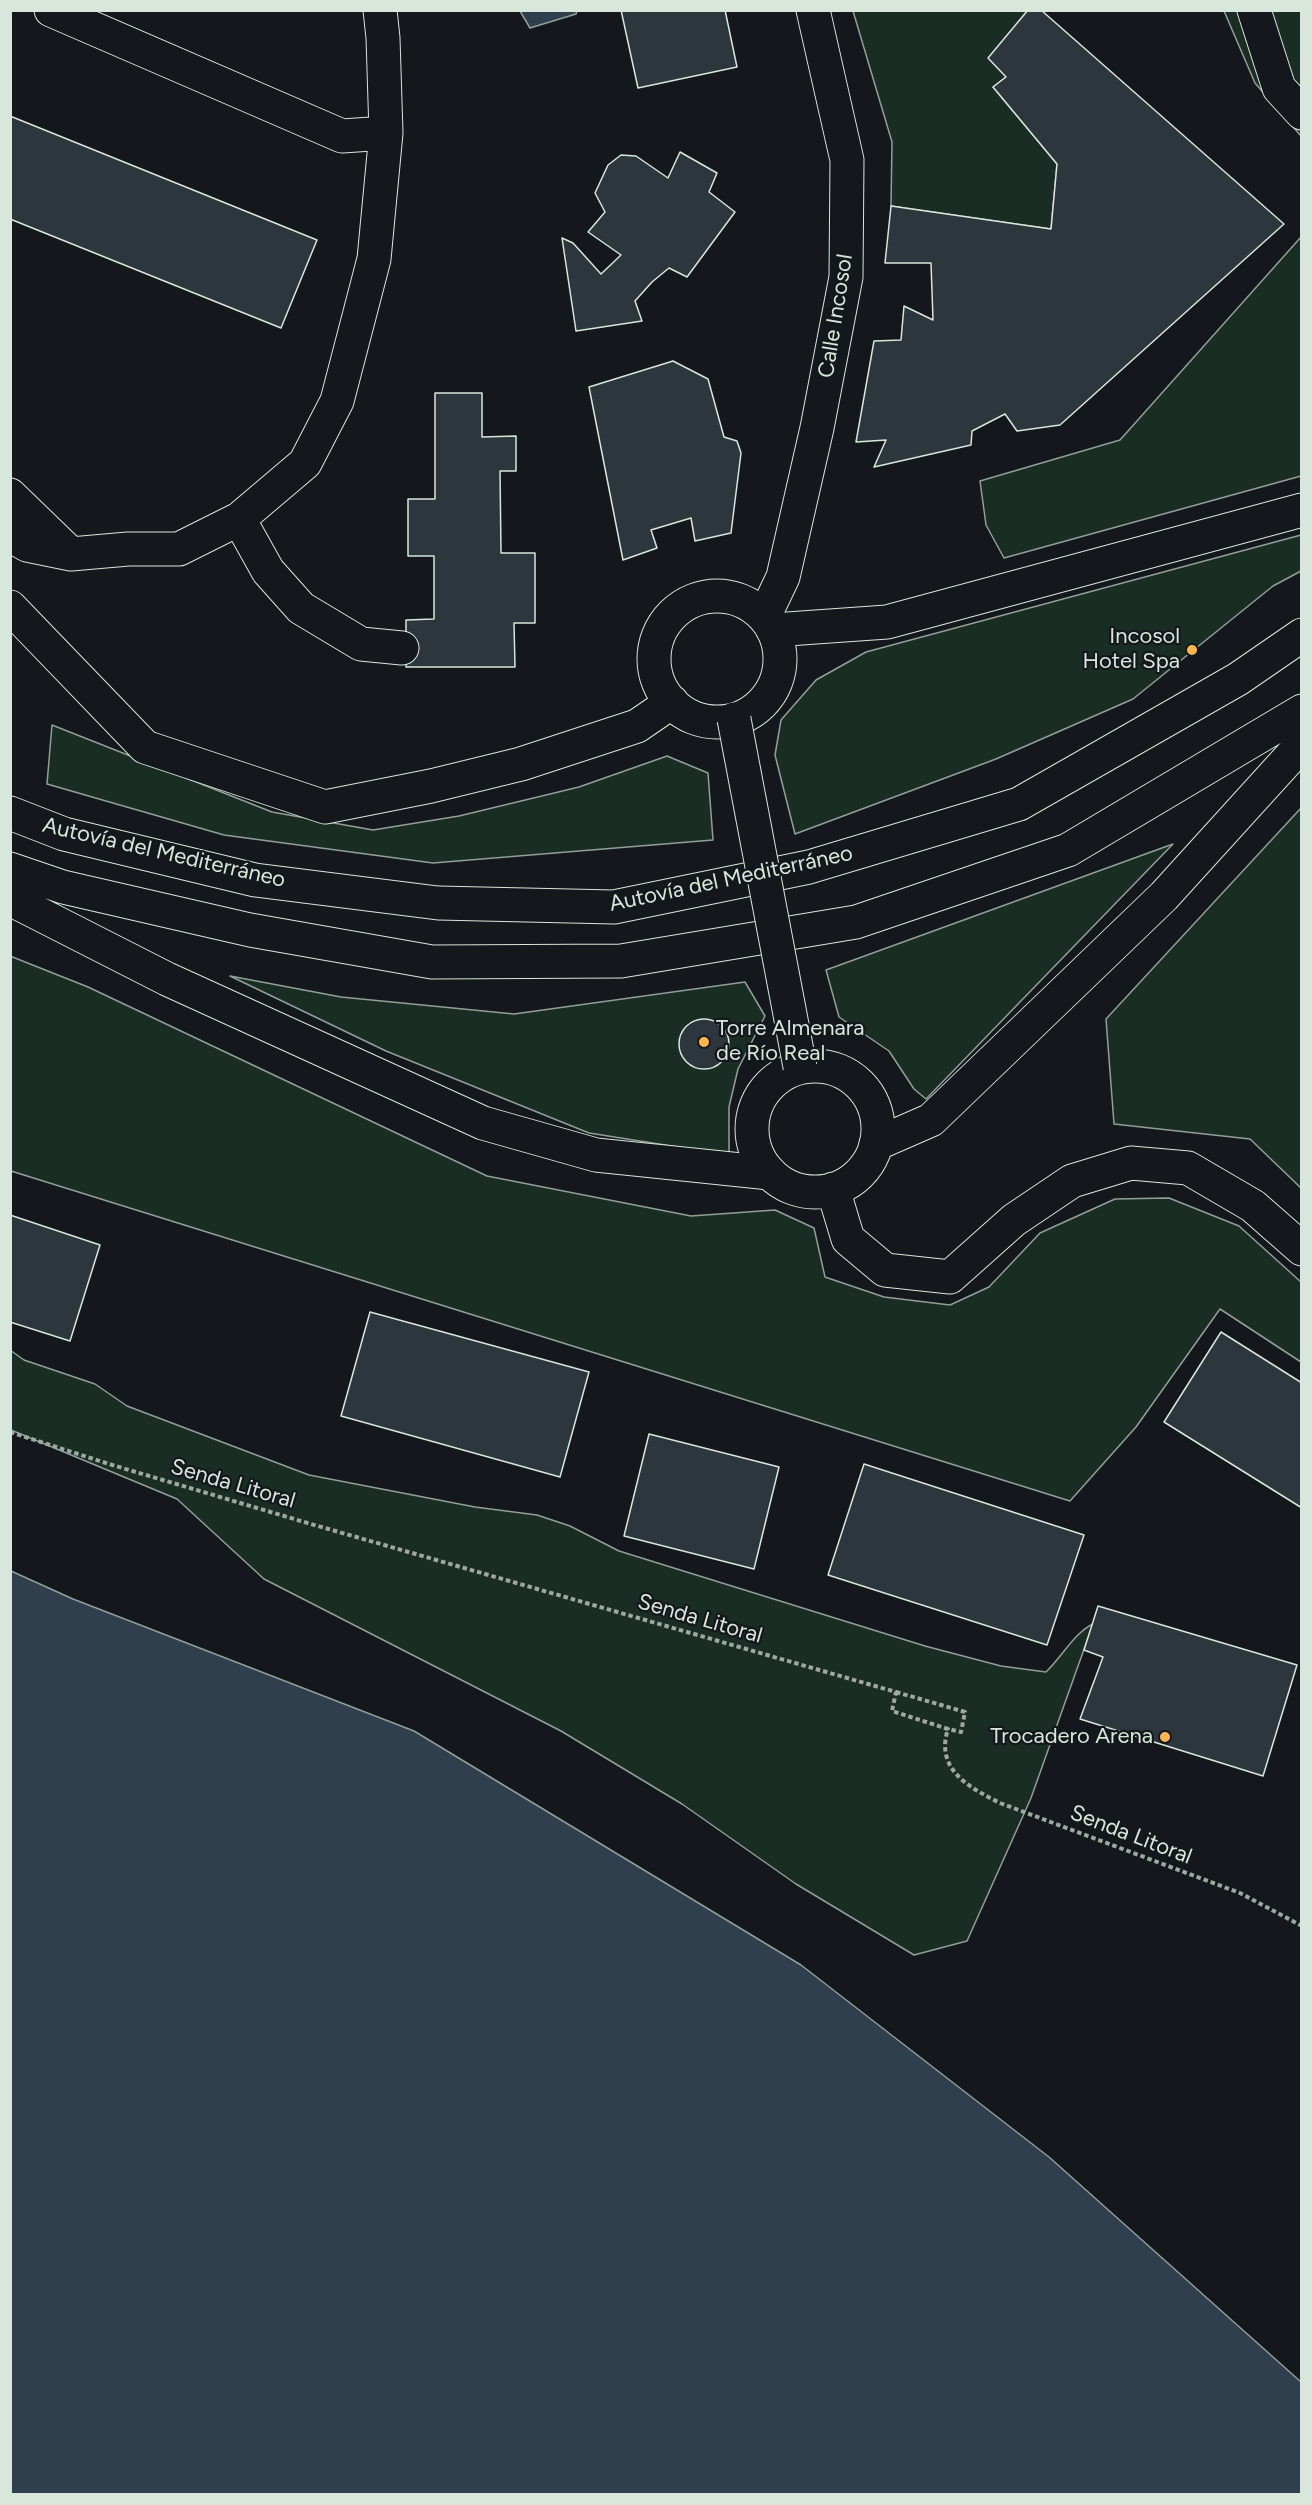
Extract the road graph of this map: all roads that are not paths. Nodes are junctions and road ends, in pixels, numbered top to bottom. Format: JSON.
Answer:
{"nodes":[{"id":1,"x":51,"y":10,"type":"edge"},
{"id":2,"x":380,"y":10,"type":"edge"},
{"id":3,"x":813,"y":10,"type":"edge"},
{"id":4,"x":1254,"y":10,"type":"edge"},
{"id":5,"x":1302,"y":113,"type":"edge"},
{"id":6,"x":386,"y":133,"type":"junction"},
{"id":7,"x":10,"y":495,"type":"edge"},
{"id":8,"x":1302,"y":510,"type":"edge"},
{"id":9,"x":239,"y":519,"type":"junction"},
{"id":10,"x":10,"y":535,"type":"edge"},
{"id":11,"x":71,"y":554,"type":"junction"},
{"id":12,"x":10,"y":607,"type":"edge"},
{"id":13,"x":769,"y":624,"type":"junction"},
{"id":14,"x":1302,"y":635,"type":"edge"},
{"id":15,"x":402,"y":648,"type":"dead end"},
{"id":16,"x":672,"y":702,"type":"junction"},
{"id":17,"x":1302,"y":711,"type":"edge"},
{"id":18,"x":734,"y":719,"type":"junction"},
{"id":19,"x":1302,"y":744,"type":"edge"},
{"id":20,"x":10,"y":813,"type":"edge"},
{"id":21,"x":10,"y":868,"type":"edge"},
{"id":22,"x":10,"y":899,"type":"edge"},
{"id":23,"x":800,"y":1067,"type":"junction"},
{"id":24,"x":876,"y":1144,"type":"junction"},
{"id":25,"x":770,"y":1173,"type":"junction"},
{"id":26,"x":833,"y":1189,"type":"junction"},
{"id":27,"x":1302,"y":1249,"type":"edge"}],
"edges":[{"from":1,"to":6,"type":"main road"},
{"from":2,"to":6,"type":"main road"},
{"from":3,"to":13,"type":"main road","name":"Calle Incosol"},
{"from":4,"to":5,"type":"main road"},
{"from":6,"to":9,"type":"main road"},
{"from":7,"to":11,"type":"main road"},
{"from":8,"to":13,"type":"main road"},
{"from":9,"to":11,"type":"main road"},
{"from":9,"to":15,"type":"main road"},
{"from":10,"to":11,"type":"main road"},
{"from":12,"to":16,"type":"main road"},
{"from":13,"to":16,"type":"main road"},
{"from":13,"to":18,"type":"main road"},
{"from":14,"to":20,"type":"main road","name":"Autovía del Mediterráneo"},
{"from":16,"to":18,"type":"main road"},
{"from":17,"to":21,"type":"main road"},
{"from":18,"to":23,"type":"main road","bridge":true},
{"from":19,"to":24,"type":"main road"},
{"from":22,"to":25,"type":"main road"},
{"from":23,"to":24,"type":"main road"},
{"from":23,"to":25,"type":"main road"},
{"from":24,"to":26,"type":"main road"},
{"from":25,"to":26,"type":"main road"},
{"from":26,"to":27,"type":"main road"}]}
